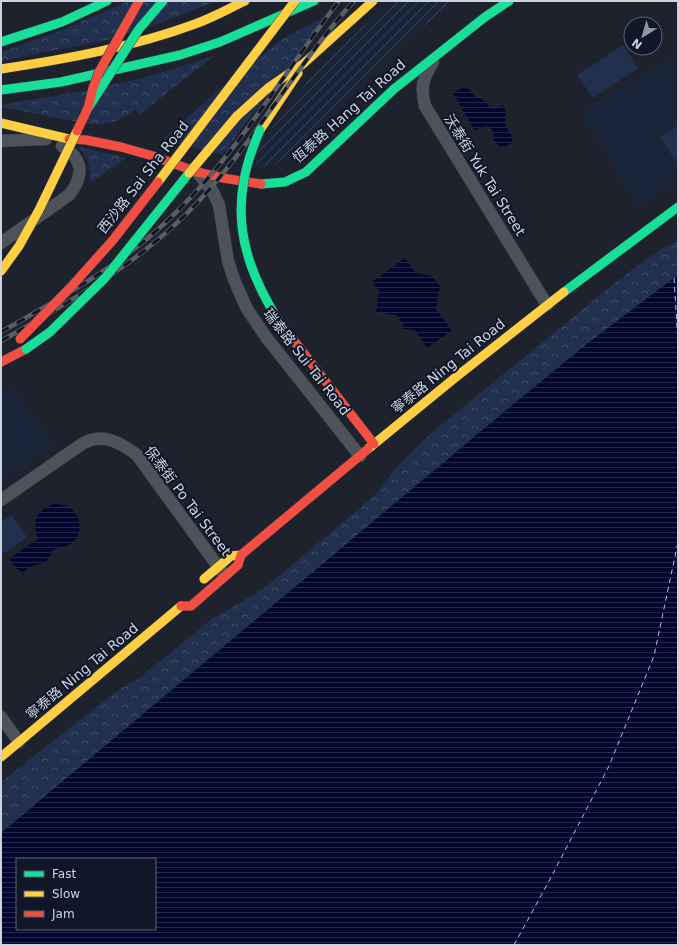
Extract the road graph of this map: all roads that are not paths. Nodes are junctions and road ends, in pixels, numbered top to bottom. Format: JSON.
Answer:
{"nodes":[{"id":1,"x":107,"y":1,"type":"edge"},
{"id":2,"x":139,"y":1,"type":"edge"},
{"id":3,"x":162,"y":1,"type":"edge"},
{"id":4,"x":245,"y":1,"type":"edge"},
{"id":5,"x":295,"y":1,"type":"edge"},
{"id":6,"x":314,"y":1,"type":"edge"},
{"id":7,"x":373,"y":1,"type":"edge"},
{"id":8,"x":509,"y":1,"type":"edge"},
{"id":9,"x":1,"y":42,"type":"edge"},
{"id":10,"x":436,"y":55,"type":"junction"},
{"id":11,"x":303,"y":64,"type":"junction"},
{"id":12,"x":1,"y":69,"type":"edge"},
{"id":13,"x":1,"y":90,"type":"edge"},
{"id":14,"x":88,"y":108,"type":"junction"},
{"id":15,"x":1,"y":123,"type":"edge"},
{"id":16,"x":49,"y":139,"type":"junction"},
{"id":17,"x":69,"y":139,"type":"junction"},
{"id":18,"x":1,"y":141,"type":"edge"},
{"id":19,"x":197,"y":172,"type":"junction"},
{"id":20,"x":678,"y":207,"type":"edge"},
{"id":21,"x":1,"y":243,"type":"edge"},
{"id":22,"x":1,"y":271,"type":"edge"},
{"id":23,"x":547,"y":305,"type":"junction"},
{"id":24,"x":1,"y":360,"type":"edge"},
{"id":25,"x":374,"y":444,"type":"junction"},
{"id":26,"x":360,"y":456,"type":"junction"},
{"id":27,"x":1,"y":500,"type":"edge"},
{"id":28,"x":222,"y":572,"type":"junction"},
{"id":29,"x":195,"y":588,"type":"dead end"},
{"id":30,"x":1,"y":717,"type":"edge"},
{"id":31,"x":19,"y":742,"type":"junction"},
{"id":32,"x":1,"y":757,"type":"edge"}],
"edges":[{"from":1,"to":9,"type":"main road"},
{"from":2,"to":14,"type":"main road","bridge":true},
{"from":3,"to":14,"type":"main road","bridge":true},
{"from":4,"to":12,"type":"main road"},
{"from":5,"to":24,"type":"main road","name":"西沙路 Sai Sha Road","bridge":true},
{"from":6,"to":13,"type":"main road"},
{"from":7,"to":11,"type":"main road"},
{"from":8,"to":10,"type":"main road","name":"恆泰路 Hang Tai Road"},
{"from":10,"to":19,"type":"main road","name":"恆泰路 Hang Tai Road"},
{"from":10,"to":23,"type":"street","name":"沃泰街 Yuk Tai Street"},
{"from":11,"to":24,"type":"main road","bridge":true},
{"from":11,"to":25,"type":"main road","bridge":true},
{"from":14,"to":22,"type":"main road","bridge":true},
{"from":15,"to":17,"type":"main road"},
{"from":16,"to":17,"type":"street","name":"恆泰路 Hang Tai Road"},
{"from":16,"to":18,"type":"street","name":"恆泰路 Hang Tai Road"},
{"from":16,"to":21,"type":"street"},
{"from":17,"to":19,"type":"main road","name":"恆泰路 Hang Tai Road"},
{"from":19,"to":26,"type":"street","name":"瑞泰路 Sui Tai Road"},
{"from":20,"to":23,"type":"main road","name":"寧泰路 Ning Tai Road"},
{"from":23,"to":25,"type":"main road","name":"寧泰路 Ning Tai Road"},
{"from":25,"to":26,"type":"main road","name":"寧泰路 Ning Tai Road"},
{"from":26,"to":28,"type":"main road","name":"寧泰路 Ning Tai Road"},
{"from":27,"to":28,"type":"street","name":"保泰街 Po Tai Street"},
{"from":28,"to":29,"type":"main road","name":"寧泰路 Ning Tai Road"},
{"from":28,"to":31,"type":"main road","name":"寧泰路 Ning Tai Road"},
{"from":30,"to":31,"type":"street"},
{"from":31,"to":32,"type":"main road","name":"寧泰路 Ning Tai Road"}]}
